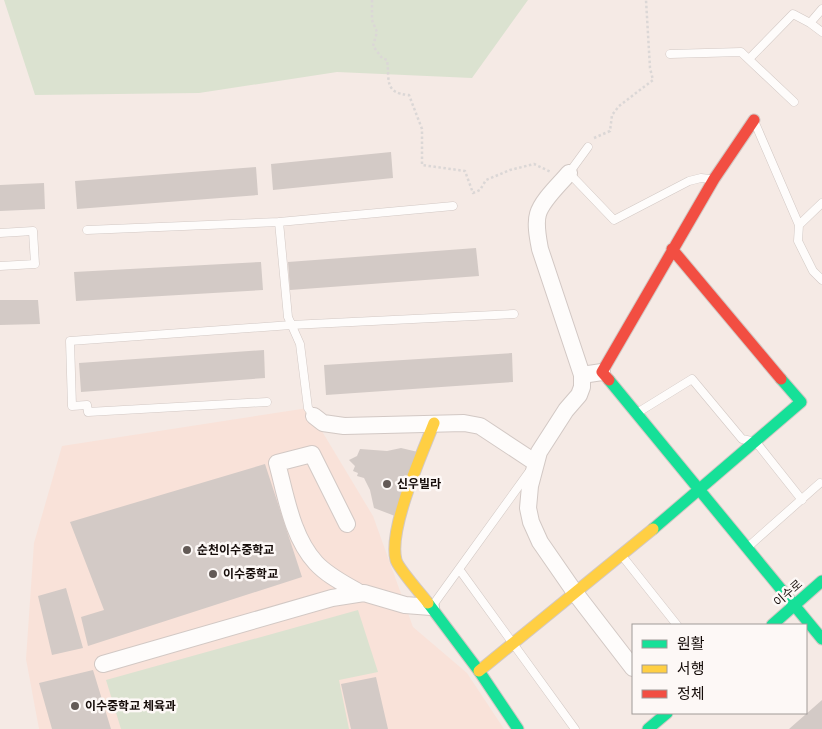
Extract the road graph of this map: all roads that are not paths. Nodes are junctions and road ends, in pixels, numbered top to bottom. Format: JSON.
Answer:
{"nodes":[{"id":1,"x":822,"y":9,"type":"edge"},
{"id":2,"x":810,"y":23,"type":"junction"},
{"id":3,"x":822,"y":32,"type":"edge"},
{"id":4,"x":670,"y":54,"type":"dead end"},
{"id":5,"x":749,"y":59,"type":"junction"},
{"id":6,"x":794,"y":102,"type":"dead end"},
{"id":7,"x":754,"y":120,"type":"joint"},
{"id":8,"x":588,"y":147,"type":"road end"},
{"id":9,"x":565,"y":177,"type":"junction"},
{"id":10,"x":714,"y":179,"type":"junction"},
{"id":11,"x":822,"y":203,"type":"edge"},
{"id":12,"x":453,"y":206,"type":"dead end"},
{"id":13,"x":279,"y":222,"type":"junction"},
{"id":14,"x":799,"y":225,"type":"junction"},
{"id":15,"x":87,"y":230,"type":"dead end"},
{"id":16,"x":0,"y":233,"type":"edge"},
{"id":17,"x":672,"y":249,"type":"junction"},
{"id":18,"x":0,"y":266,"type":"edge"},
{"id":19,"x":822,"y":280,"type":"edge"},
{"id":20,"x":514,"y":314,"type":"dead end"},
{"id":21,"x":291,"y":325,"type":"junction"},
{"id":22,"x":602,"y":372,"type":"junction"},
{"id":23,"x":582,"y":375,"type":"junction"},
{"id":24,"x":267,"y":402,"type":"dead end"},
{"id":25,"x":637,"y":413,"type":"junction"},
{"id":26,"x":314,"y":416,"type":"joint"},
{"id":27,"x":434,"y":423,"type":"junction"},
{"id":28,"x":756,"y":442,"type":"junction"},
{"id":29,"x":536,"y":463,"type":"junction"},
{"id":30,"x":820,"y":483,"type":"dead end"},
{"id":31,"x":701,"y":490,"type":"junction"},
{"id":32,"x":802,"y":500,"type":"junction"},
{"id":33,"x":348,"y":524,"type":"dead end"},
{"id":34,"x":748,"y":548,"type":"junction"},
{"id":35,"x":622,"y":556,"type":"junction"},
{"id":36,"x":459,"y":569,"type":"junction"},
{"id":37,"x":822,"y":581,"type":"edge"},
{"id":38,"x":360,"y":594,"type":"junction"},
{"id":39,"x":576,"y":594,"type":"junction"},
{"id":40,"x":795,"y":606,"type":"junction"},
{"id":41,"x":432,"y":607,"type":"junction"},
{"id":42,"x":676,"y":624,"type":"edge"},
{"id":43,"x":773,"y":624,"type":"edge"},
{"id":44,"x":822,"y":639,"type":"edge"},
{"id":45,"x":513,"y":644,"type":"junction"},
{"id":46,"x":103,"y":664,"type":"dead end"},
{"id":47,"x":632,"y":667,"type":"edge"},
{"id":48,"x":479,"y":671,"type":"junction"},
{"id":49,"x":666,"y":714,"type":"edge"},
{"id":50,"x":518,"y":729,"type":"edge"},
{"id":51,"x":574,"y":729,"type":"edge"},
{"id":52,"x":648,"y":729,"type":"edge"}],
"edges":[{"from":1,"to":2,"type":"lane"},
{"from":2,"to":3,"type":"lane"},
{"from":2,"to":5,"type":"lane"},
{"from":4,"to":5,"type":"lane"},
{"from":5,"to":6,"type":"lane"},
{"from":7,"to":10,"type":"street"},
{"from":7,"to":14,"type":"lane"},
{"from":8,"to":9,"type":"lane"},
{"from":9,"to":10,"type":"lane"},
{"from":9,"to":23,"type":"street"},
{"from":10,"to":17,"type":"street"},
{"from":11,"to":14,"type":"lane"},
{"from":12,"to":13,"type":"lane"},
{"from":13,"to":15,"type":"lane"},
{"from":13,"to":21,"type":"lane"},
{"from":14,"to":19,"type":"lane"},
{"from":16,"to":18,"type":"lane"},
{"from":17,"to":22,"type":"street"},
{"from":17,"to":28,"type":"street"},
{"from":20,"to":21,"type":"lane"},
{"from":21,"to":24,"type":"lane"},
{"from":21,"to":26,"type":"lane"},
{"from":22,"to":23,"type":"street"},
{"from":22,"to":25,"type":"street"},
{"from":23,"to":29,"type":"street"},
{"from":25,"to":28,"type":"lane"},
{"from":25,"to":31,"type":"street"},
{"from":26,"to":27,"type":"street"},
{"from":27,"to":29,"type":"street"},
{"from":27,"to":41,"type":"street"},
{"from":28,"to":31,"type":"street"},
{"from":28,"to":32,"type":"lane"},
{"from":29,"to":36,"type":"lane"},
{"from":29,"to":39,"type":"street"},
{"from":30,"to":32,"type":"lane"},
{"from":31,"to":34,"type":"street"},
{"from":31,"to":35,"type":"street"},
{"from":32,"to":34,"type":"lane"},
{"from":33,"to":38,"type":"street"},
{"from":34,"to":40,"type":"street"},
{"from":35,"to":39,"type":"street"},
{"from":35,"to":42,"type":"lane"},
{"from":36,"to":41,"type":"lane"},
{"from":36,"to":45,"type":"lane"},
{"from":37,"to":40,"type":"street","name":"이수로"},
{"from":38,"to":41,"type":"street"},
{"from":38,"to":46,"type":"street"},
{"from":39,"to":45,"type":"street"},
{"from":39,"to":47,"type":"street"},
{"from":40,"to":43,"type":"street","name":"이수로"},
{"from":40,"to":44,"type":"street"},
{"from":41,"to":48,"type":"street"},
{"from":45,"to":48,"type":"street"},
{"from":45,"to":51,"type":"lane"},
{"from":48,"to":50,"type":"street"},
{"from":49,"to":52,"type":"street"}]}
